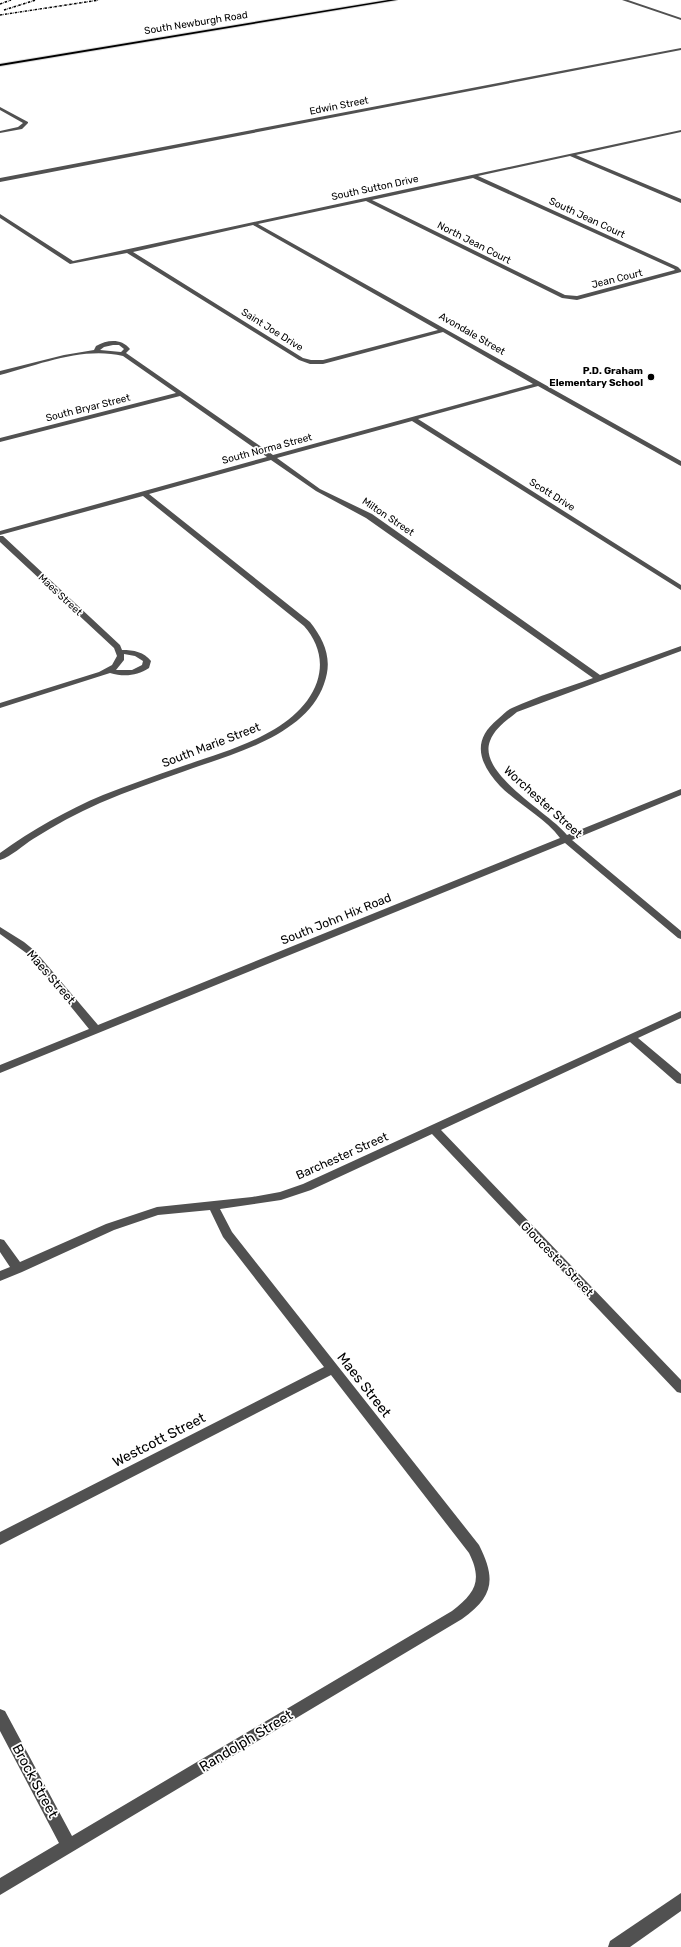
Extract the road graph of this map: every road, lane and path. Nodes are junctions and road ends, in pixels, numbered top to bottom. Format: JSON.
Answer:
{"nodes":[{"id":1,"x":395,"y":0,"type":"edge"},
{"id":2,"x":624,"y":0,"type":"edge"},
{"id":3,"x":681,"y":14,"type":"edge"},
{"id":4,"x":670,"y":16,"type":"junction"},
{"id":5,"x":681,"y":19,"type":"edge"},
{"id":6,"x":681,"y":49,"type":"edge"},
{"id":7,"x":0,"y":65,"type":"edge"},
{"id":8,"x":0,"y":108,"type":"edge"},
{"id":9,"x":681,"y":131,"type":"edge"},
{"id":10,"x":0,"y":132,"type":"edge"},
{"id":11,"x":667,"y":134,"type":"junction"},
{"id":12,"x":677,"y":138,"type":"dead end"},
{"id":13,"x":571,"y":155,"type":"junction"},
{"id":14,"x":473,"y":176,"type":"junction"},
{"id":15,"x":0,"y":180,"type":"edge"},
{"id":16,"x":367,"y":199,"type":"junction"},
{"id":17,"x":681,"y":201,"type":"edge"},
{"id":18,"x":0,"y":216,"type":"edge"},
{"id":19,"x":252,"y":224,"type":"junction"},
{"id":20,"x":128,"y":251,"type":"junction"},
{"id":21,"x":665,"y":276,"type":"joint"},
{"id":22,"x":574,"y":299,"type":"joint"},
{"id":23,"x":445,"y":330,"type":"junction"},
{"id":24,"x":97,"y":351,"type":"junction"},
{"id":25,"x":122,"y":354,"type":"junction"},
{"id":26,"x":0,"y":373,"type":"edge"},
{"id":27,"x":539,"y":384,"type":"junction"},
{"id":28,"x":181,"y":394,"type":"junction"},
{"id":29,"x":413,"y":419,"type":"junction"},
{"id":30,"x":0,"y":440,"type":"edge"},
{"id":31,"x":272,"y":458,"type":"junction"},
{"id":32,"x":681,"y":464,"type":"edge"},
{"id":33,"x":144,"y":493,"type":"junction"},
{"id":34,"x":0,"y":533,"type":"edge"},
{"id":35,"x":0,"y":538,"type":"edge"},
{"id":36,"x":681,"y":588,"type":"edge"},
{"id":37,"x":681,"y":648,"type":"edge"},
{"id":38,"x":120,"y":652,"type":"junction"},
{"id":39,"x":110,"y":671,"type":"junction"},
{"id":40,"x":598,"y":678,"type":"junction"},
{"id":41,"x":0,"y":706,"type":"edge"},
{"id":42,"x":681,"y":792,"type":"edge"},
{"id":43,"x":566,"y":839,"type":"junction"},
{"id":44,"x":0,"y":857,"type":"edge"},
{"id":45,"x":0,"y":930,"type":"edge"},
{"id":46,"x":681,"y":936,"type":"edge"},
{"id":47,"x":681,"y":1014,"type":"edge"},
{"id":48,"x":96,"y":1030,"type":"junction"},
{"id":49,"x":631,"y":1037,"type":"junction"},
{"id":50,"x":0,"y":1069,"type":"edge"},
{"id":51,"x":681,"y":1080,"type":"edge"},
{"id":52,"x":434,"y":1129,"type":"junction"},
{"id":53,"x":213,"y":1205,"type":"junction"},
{"id":54,"x":0,"y":1243,"type":"edge"},
{"id":55,"x":18,"y":1269,"type":"junction"},
{"id":56,"x":0,"y":1276,"type":"edge"},
{"id":57,"x":332,"y":1369,"type":"junction"},
{"id":58,"x":681,"y":1388,"type":"edge"},
{"id":59,"x":0,"y":1539,"type":"edge"},
{"id":60,"x":482,"y":1586,"type":"joint"},
{"id":61,"x":0,"y":1716,"type":"edge"},
{"id":62,"x":69,"y":1846,"type":"junction"},
{"id":63,"x":0,"y":1887,"type":"edge"},
{"id":64,"x":681,"y":1901,"type":"edge"},
{"id":65,"x":616,"y":1947,"type":"edge"}],
"edges":[{"from":1,"to":7,"type":"main road","name":"South Newburgh Road"},
{"from":2,"to":4,"type":"street"},
{"from":3,"to":4,"type":"street"},
{"from":4,"to":5,"type":"street"},
{"from":6,"to":15,"type":"street","name":"Edwin Street"},
{"from":8,"to":10,"type":"street"},
{"from":9,"to":11,"type":"street","name":"South Sutton Drive"},
{"from":11,"to":12,"type":"street"},
{"from":11,"to":13,"type":"street","name":"South Sutton Drive"},
{"from":13,"to":14,"type":"street","name":"South Sutton Drive"},
{"from":13,"to":17,"type":"street"},
{"from":14,"to":16,"type":"street","name":"South Sutton Drive"},
{"from":14,"to":21,"type":"street","name":"South Jean Court"},
{"from":16,"to":19,"type":"street","name":"South Sutton Drive"},
{"from":16,"to":22,"type":"street","name":"North Jean Court"},
{"from":18,"to":20,"type":"street","name":"South Sutton Drive"},
{"from":19,"to":20,"type":"street","name":"South Sutton Drive"},
{"from":19,"to":23,"type":"street","name":"Avondale Street"},
{"from":20,"to":23,"type":"street","name":"Saint Joe Drive"},
{"from":21,"to":22,"type":"street","name":"Jean Court"},
{"from":23,"to":27,"type":"street","name":"Avondale Street"},
{"from":24,"to":25,"type":"street","name":"Milton Street"},
{"from":24,"to":25,"type":"street"},
{"from":24,"to":26,"type":"street"},
{"from":25,"to":28,"type":"street","name":"Milton Street"},
{"from":27,"to":29,"type":"street","name":"South Norma Street"},
{"from":27,"to":32,"type":"street","name":"Avondale Street"},
{"from":28,"to":30,"type":"street","name":"South Bryar Street"},
{"from":28,"to":31,"type":"street","name":"Milton Street"},
{"from":29,"to":31,"type":"street","name":"South Norma Street"},
{"from":29,"to":36,"type":"street","name":"Scott Drive"},
{"from":31,"to":33,"type":"street","name":"South Norma Street"},
{"from":31,"to":40,"type":"street","name":"Milton Street"},
{"from":33,"to":34,"type":"street","name":"South Norma Street"},
{"from":33,"to":44,"type":"street","name":"South Marie Street"},
{"from":35,"to":38,"type":"street","name":"Maes Street"},
{"from":37,"to":40,"type":"street","name":"Worchester Street"},
{"from":38,"to":39,"type":"street"},
{"from":38,"to":39,"type":"street"},
{"from":39,"to":41,"type":"street"},
{"from":40,"to":43,"type":"street","name":"Worchester Street"},
{"from":42,"to":43,"type":"street","name":"South John Hix Road"},
{"from":43,"to":46,"type":"street","name":"Worchester Street"},
{"from":43,"to":48,"type":"street","name":"South John Hix Road"},
{"from":45,"to":48,"type":"street","name":"Maes Street"},
{"from":47,"to":49,"type":"street","name":"Barchester Street"},
{"from":48,"to":50,"type":"street","name":"South John Hix Road"},
{"from":49,"to":51,"type":"street"},
{"from":49,"to":52,"type":"street","name":"Barchester Street"},
{"from":52,"to":53,"type":"street","name":"Barchester Street"},
{"from":52,"to":58,"type":"street","name":"Gloucester Street"},
{"from":53,"to":55,"type":"street","name":"Barchester Street"},
{"from":53,"to":57,"type":"street","name":"Maes Street"},
{"from":54,"to":55,"type":"street"},
{"from":55,"to":56,"type":"street","name":"Barchester Street"},
{"from":57,"to":59,"type":"street","name":"Westcott Street"},
{"from":57,"to":60,"type":"street","name":"Maes Street"},
{"from":60,"to":62,"type":"street","name":"Randolph Street"},
{"from":61,"to":62,"type":"street","name":"Brock Street"},
{"from":62,"to":63,"type":"street","name":"Randolph Street"},
{"from":64,"to":65,"type":"street"}]}
